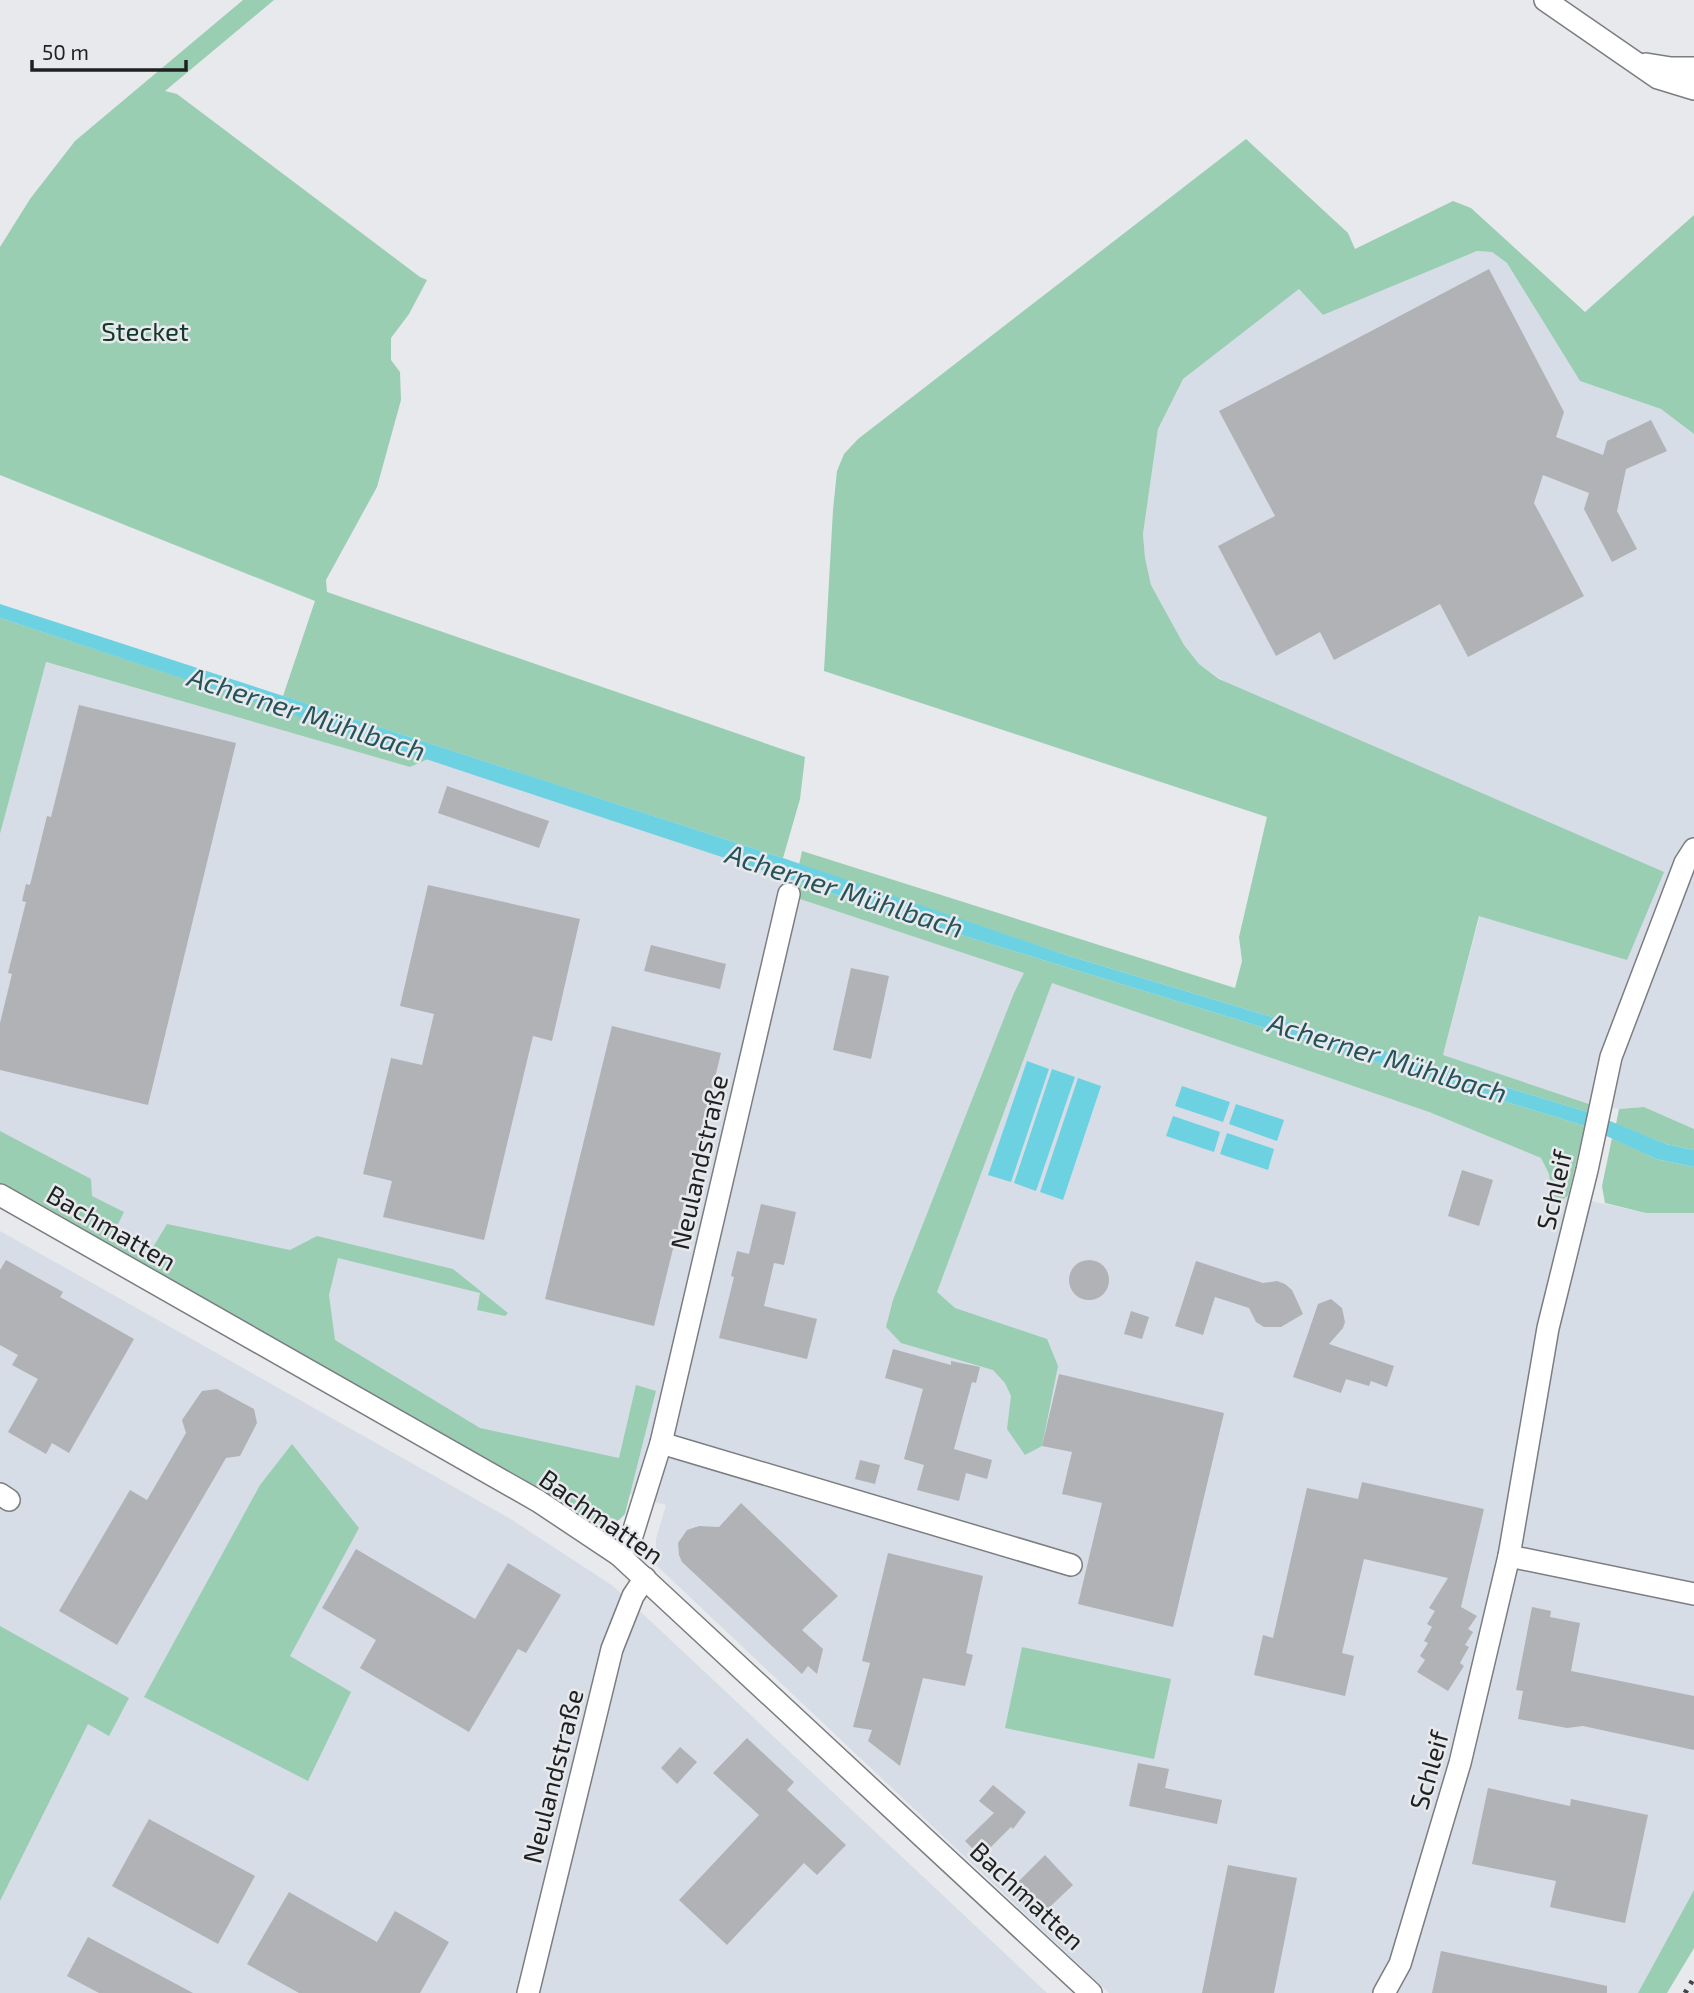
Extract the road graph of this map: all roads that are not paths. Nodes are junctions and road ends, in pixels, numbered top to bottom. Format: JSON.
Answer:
{"nodes":[{"id":1,"x":1545,"y":0,"type":"edge"},
{"id":2,"x":1637,"y":62,"type":"junction"},
{"id":3,"x":1694,"y":68,"type":"edge"},
{"id":4,"x":1694,"y":89,"type":"edge"},
{"id":5,"x":1694,"y":849,"type":"edge"},
{"id":6,"x":789,"y":894,"type":"dead end"},
{"id":7,"x":3,"y":1203,"type":"edge"},
{"id":8,"x":662,"y":1443,"type":"junction"},
{"id":9,"x":619,"y":1555,"type":"junction"},
{"id":10,"x":1509,"y":1556,"type":"junction"},
{"id":11,"x":1071,"y":1565,"type":"dead end"},
{"id":12,"x":645,"y":1578,"type":"junction"},
{"id":13,"x":1694,"y":1594,"type":"edge"},
{"id":14,"x":528,"y":1993,"type":"edge"},
{"id":15,"x":1091,"y":1993,"type":"edge"},
{"id":16,"x":1384,"y":1993,"type":"edge"}],
"edges":[{"from":1,"to":2,"type":"street"},
{"from":2,"to":3,"type":"street"},
{"from":2,"to":4,"type":"street"},
{"from":5,"to":10,"type":"street","name":"Schleif"},
{"from":6,"to":8,"type":"street","name":"Neulandstraße"},
{"from":7,"to":9,"type":"street","name":"Bachmatten"},
{"from":8,"to":9,"type":"street","name":"Neulandstraße"},
{"from":8,"to":11,"type":"street"},
{"from":9,"to":12,"type":"street","name":"Bachmatten"},
{"from":10,"to":13,"type":"street"},
{"from":10,"to":16,"type":"street","name":"Schleif"},
{"from":12,"to":14,"type":"street","name":"Neulandstraße"},
{"from":12,"to":15,"type":"street","name":"Bachmatten"}]}
